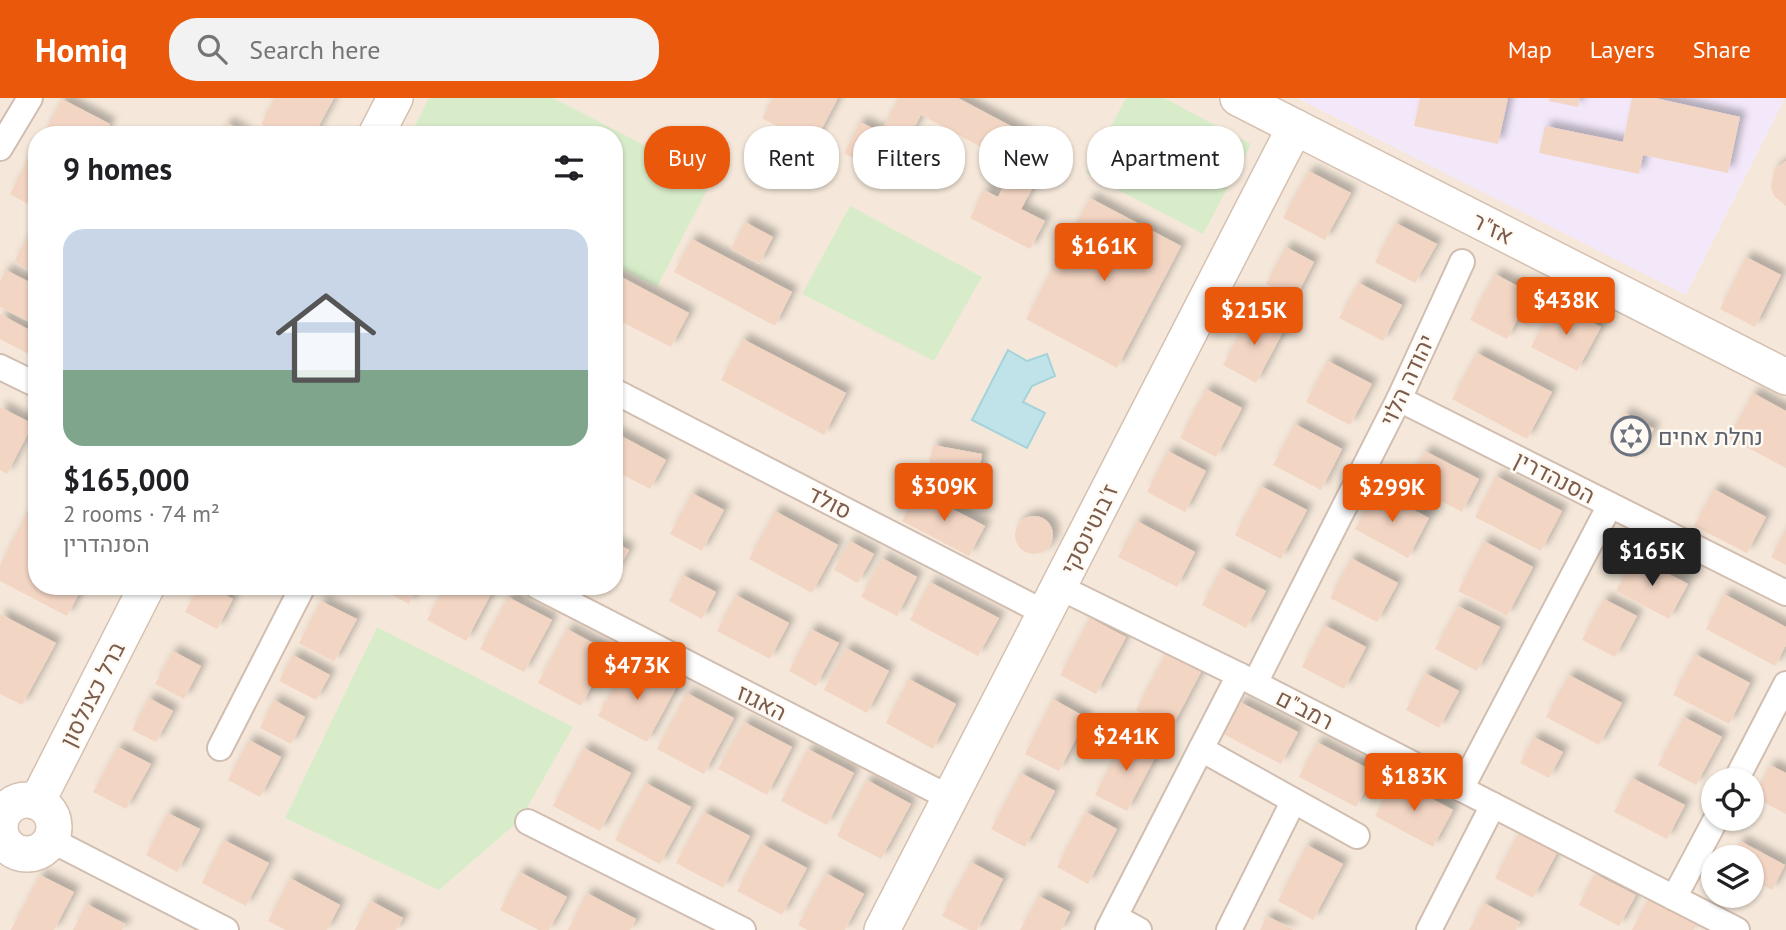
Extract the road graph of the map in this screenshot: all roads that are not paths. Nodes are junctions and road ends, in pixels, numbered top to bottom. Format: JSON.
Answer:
{"nodes":[{"id":1,"x":30,"y":98,"type":"edge"},
{"id":2,"x":395,"y":98,"type":"edge"},
{"id":3,"x":1238,"y":98,"type":"edge"},
{"id":4,"x":381,"y":126,"type":"edge"},
{"id":5,"x":1295,"y":127,"type":"junction"},
{"id":6,"x":0,"y":148,"type":"edge"},
{"id":7,"x":1462,"y":262,"type":"dead end"},
{"id":8,"x":0,"y":367,"type":"edge"},
{"id":9,"x":1786,"y":377,"type":"edge"},
{"id":10,"x":28,"y":381,"type":"edge"},
{"id":11,"x":623,"y":395,"type":"edge"},
{"id":12,"x":1399,"y":399,"type":"junction"},
{"id":13,"x":1610,"y":505,"type":"junction"},
{"id":14,"x":1786,"y":593,"type":"edge"},
{"id":15,"x":142,"y":595,"type":"edge"},
{"id":16,"x":298,"y":595,"type":"edge"},
{"id":17,"x":554,"y":595,"type":"edge"},
{"id":18,"x":1052,"y":600,"type":"junction"},
{"id":19,"x":1247,"y":679,"type":"junction"},
{"id":20,"x":1786,"y":684,"type":"edge"},
{"id":21,"x":220,"y":748,"type":"dead end"},
{"id":22,"x":1201,"y":749,"type":"junction"},
{"id":23,"x":1742,"y":768,"type":"edge"},
{"id":24,"x":1461,"y":789,"type":"junction"},
{"id":25,"x":950,"y":798,"type":"junction"},
{"id":26,"x":37,"y":802,"type":"junction"},
{"id":27,"x":1293,"y":802,"type":"junction"},
{"id":28,"x":1493,"y":805,"type":"junction"},
{"id":29,"x":1,"y":815,"type":"edge"},
{"id":30,"x":528,"y":822,"type":"dead end"},
{"id":31,"x":1710,"y":831,"type":"edge"},
{"id":32,"x":1357,"y":836,"type":"dead end"},
{"id":33,"x":51,"y":840,"type":"junction"},
{"id":34,"x":6,"y":862,"type":"edge"},
{"id":35,"x":1674,"y":898,"type":"junction"},
{"id":36,"x":1111,"y":923,"type":"edge"},
{"id":37,"x":226,"y":930,"type":"edge"},
{"id":38,"x":743,"y":930,"type":"edge"},
{"id":39,"x":882,"y":930,"type":"edge"},
{"id":40,"x":1139,"y":930,"type":"edge"},
{"id":41,"x":1229,"y":930,"type":"edge"},
{"id":42,"x":1429,"y":930,"type":"edge"},
{"id":43,"x":1737,"y":930,"type":"edge"}],
"edges":[{"from":1,"to":6,"type":"street"},
{"from":2,"to":4,"type":"street"},
{"from":3,"to":5,"type":"street","name":"אז\"ר"},
{"from":5,"to":9,"type":"street","name":"אז\"ר"},
{"from":5,"to":18,"type":"street","name":"ז'בוטינסקי"},
{"from":7,"to":12,"type":"street","name":"יהודה הלוי"},
{"from":8,"to":10,"type":"street"},
{"from":11,"to":18,"type":"street","name":"סולד"},
{"from":12,"to":13,"type":"street","name":"הסנהדרין"},
{"from":12,"to":19,"type":"street","name":"יהודה הלוי"},
{"from":13,"to":14,"type":"street","name":"הסנהדרין"},
{"from":13,"to":24,"type":"street"},
{"from":15,"to":26,"type":"street","name":"ברל כצנלסון"},
{"from":16,"to":21,"type":"street"},
{"from":17,"to":25,"type":"street","name":"האגוז"},
{"from":18,"to":19,"type":"street","name":"רמב\"ם"},
{"from":18,"to":25,"type":"street","name":"ז'בוטינסקי"},
{"from":19,"to":22,"type":"street","name":"יהודה הלוי"},
{"from":19,"to":24,"type":"street","name":"רמב\"ם"},
{"from":20,"to":23,"type":"street"},
{"from":22,"to":27,"type":"street"},
{"from":22,"to":36,"type":"street","name":"יהודה הלוי"},
{"from":24,"to":28,"type":"street","name":"רמב\"ם"},
{"from":25,"to":39,"type":"street","name":"ז'בוטינסקי"},
{"from":26,"to":29,"type":"street"},
{"from":26,"to":33,"type":"street"},
{"from":27,"to":32,"type":"street"},
{"from":27,"to":41,"type":"street"},
{"from":28,"to":35,"type":"street","name":"רמב\"ם"},
{"from":28,"to":42,"type":"street"},
{"from":29,"to":34,"type":"street"},
{"from":30,"to":38,"type":"street"},
{"from":31,"to":35,"type":"street"},
{"from":33,"to":34,"type":"street"},
{"from":33,"to":37,"type":"street"},
{"from":35,"to":43,"type":"street","name":"רמב\"ם"},
{"from":36,"to":40,"type":"street"}]}
